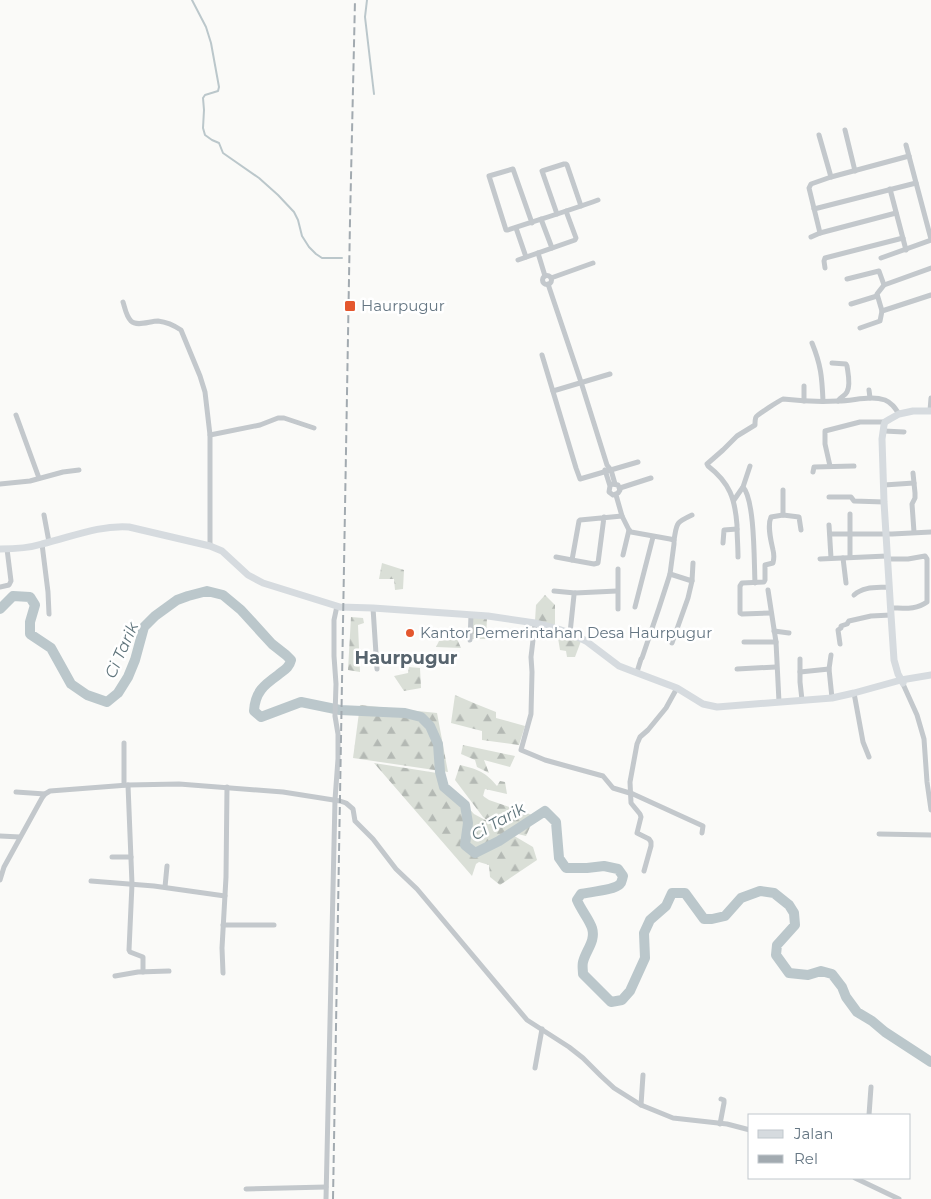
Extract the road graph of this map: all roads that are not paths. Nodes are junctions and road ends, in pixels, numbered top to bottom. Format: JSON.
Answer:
{"nodes":[{"id":1,"x":844,"y":130,"type":"dead end"},
{"id":2,"x":819,"y":135,"type":"dead end"},
{"id":3,"x":906,"y":144,"type":"dead end"},
{"id":4,"x":909,"y":156,"type":"junction"},
{"id":5,"x":855,"y":171,"type":"junction"},
{"id":6,"x":831,"y":177,"type":"junction"},
{"id":7,"x":916,"y":183,"type":"junction"},
{"id":8,"x":890,"y":189,"type":"junction"},
{"id":9,"x":598,"y":200,"type":"dead end"},
{"id":10,"x":581,"y":206,"type":"junction"},
{"id":11,"x":814,"y":209,"type":"junction"},
{"id":12,"x":566,"y":211,"type":"junction"},
{"id":13,"x":557,"y":214,"type":"junction"},
{"id":14,"x":896,"y":214,"type":"junction"},
{"id":15,"x":541,"y":219,"type":"junction"},
{"id":16,"x":532,"y":222,"type":"junction"},
{"id":17,"x":516,"y":228,"type":"junction"},
{"id":18,"x":820,"y":234,"type":"junction"},
{"id":19,"x":811,"y":237,"type":"dead end"},
{"id":20,"x":903,"y":238,"type":"junction"},
{"id":21,"x":931,"y":240,"type":"edge"},
{"id":22,"x":552,"y":248,"type":"junction"},
{"id":23,"x":906,"y":250,"type":"junction"},
{"id":24,"x":538,"y":253,"type":"junction"},
{"id":25,"x":526,"y":257,"type":"junction"},
{"id":26,"x":881,"y":258,"type":"dead end"},
{"id":27,"x":518,"y":260,"type":"dead end"},
{"id":28,"x":593,"y":263,"type":"dead end"},
{"id":29,"x":825,"y":268,"type":"dead end"},
{"id":30,"x":931,"y":268,"type":"edge"},
{"id":31,"x":545,"y":276,"type":"junction"},
{"id":32,"x":551,"y":278,"type":"junction"},
{"id":33,"x":847,"y":279,"type":"dead end"},
{"id":34,"x":548,"y":284,"type":"junction"},
{"id":35,"x":884,"y":285,"type":"junction"},
{"id":36,"x":931,"y":295,"type":"edge"},
{"id":37,"x":877,"y":296,"type":"junction"},
{"id":38,"x":123,"y":302,"type":"dead end"},
{"id":39,"x":851,"y":304,"type":"dead end"},
{"id":40,"x":882,"y":311,"type":"junction"},
{"id":41,"x":860,"y":328,"type":"dead end"},
{"id":42,"x":812,"y":343,"type":"dead end"},
{"id":43,"x":542,"y":355,"type":"dead end"},
{"id":44,"x":832,"y":363,"type":"dead end"},
{"id":45,"x":610,"y":374,"type":"dead end"},
{"id":46,"x":582,"y":382,"type":"junction"},
{"id":47,"x":804,"y":386,"type":"dead end"},
{"id":48,"x":869,"y":390,"type":"dead end"},
{"id":49,"x":553,"y":391,"type":"junction"},
{"id":50,"x":870,"y":398,"type":"junction"},
{"id":51,"x":930,"y":398,"type":"edge"},
{"id":52,"x":804,"y":401,"type":"junction"},
{"id":53,"x":823,"y":401,"type":"junction"},
{"id":54,"x":838,"y":401,"type":"junction"},
{"id":55,"x":931,"y":411,"type":"edge"},
{"id":56,"x":899,"y":414,"type":"junction"},
{"id":57,"x":16,"y":415,"type":"dead end"},
{"id":58,"x":885,"y":422,"type":"junction"},
{"id":59,"x":314,"y":428,"type":"dead end"},
{"id":60,"x":884,"y":431,"type":"junction"},
{"id":61,"x":904,"y":432,"type":"dead end"},
{"id":62,"x":210,"y":435,"type":"junction"},
{"id":63,"x":638,"y":462,"type":"dead end"},
{"id":64,"x":750,"y":466,"type":"dead end"},
{"id":65,"x":830,"y":466,"type":"junction"},
{"id":66,"x":854,"y":466,"type":"dead end"},
{"id":67,"x":79,"y":470,"type":"dead end"},
{"id":68,"x":608,"y":471,"type":"junction"},
{"id":69,"x":813,"y":472,"type":"dead end"},
{"id":70,"x":913,"y":473,"type":"dead end"},
{"id":71,"x":40,"y":478,"type":"junction"},
{"id":72,"x":651,"y":478,"type":"dead end"},
{"id":73,"x":914,"y":483,"type":"junction"},
{"id":74,"x":0,"y":484,"type":"edge"},
{"id":75,"x":884,"y":485,"type":"junction"},
{"id":76,"x":615,"y":486,"type":"junction"},
{"id":77,"x":743,"y":487,"type":"junction"},
{"id":78,"x":783,"y":490,"type":"dead end"},
{"id":79,"x":616,"y":495,"type":"junction"},
{"id":80,"x":830,"y":497,"type":"dead end"},
{"id":81,"x":734,"y":500,"type":"junction"},
{"id":82,"x":884,"y":502,"type":"junction"},
{"id":83,"x":850,"y":514,"type":"dead end"},
{"id":84,"x":44,"y":515,"type":"dead end"},
{"id":85,"x":692,"y":515,"type":"dead end"},
{"id":86,"x":783,"y":515,"type":"junction"},
{"id":87,"x":622,"y":516,"type":"junction"},
{"id":88,"x":604,"y":517,"type":"junction"},
{"id":89,"x":828,"y":525,"type":"dead end"},
{"id":90,"x":737,"y":529,"type":"junction"},
{"id":91,"x":629,"y":530,"type":"junction"},
{"id":92,"x":801,"y":530,"type":"dead end"},
{"id":93,"x":914,"y":532,"type":"junction"},
{"id":94,"x":931,"y":532,"type":"edge"},
{"id":95,"x":830,"y":534,"type":"junction"},
{"id":96,"x":849,"y":534,"type":"junction"},
{"id":97,"x":886,"y":534,"type":"junction"},
{"id":98,"x":653,"y":536,"type":"junction"},
{"id":99,"x":674,"y":540,"type":"junction"},
{"id":100,"x":46,"y":543,"type":"junction"},
{"id":101,"x":723,"y":543,"type":"dead end"},
{"id":102,"x":210,"y":546,"type":"junction"},
{"id":103,"x":3,"y":549,"type":"edge"},
{"id":104,"x":623,"y":555,"type":"dead end"},
{"id":105,"x":738,"y":557,"type":"dead end"},
{"id":106,"x":850,"y":557,"type":"junction"},
{"id":107,"x":888,"y":557,"type":"junction"},
{"id":108,"x":556,"y":558,"type":"dead end"},
{"id":109,"x":831,"y":558,"type":"junction"},
{"id":110,"x":843,"y":558,"type":"junction"},
{"id":111,"x":820,"y":559,"type":"dead end"},
{"id":112,"x":572,"y":560,"type":"junction"},
{"id":113,"x":693,"y":562,"type":"dead end"},
{"id":114,"x":618,"y":569,"type":"dead end"},
{"id":115,"x":755,"y":573,"type":"junction"},
{"id":116,"x":670,"y":574,"type":"junction"},
{"id":117,"x":765,"y":574,"type":"junction"},
{"id":118,"x":692,"y":581,"type":"junction"},
{"id":119,"x":755,"y":582,"type":"junction"},
{"id":120,"x":846,"y":583,"type":"dead end"},
{"id":121,"x":0,"y":587,"type":"edge"},
{"id":122,"x":889,"y":587,"type":"junction"},
{"id":123,"x":618,"y":590,"type":"junction"},
{"id":124,"x":768,"y":590,"type":"dead end"},
{"id":125,"x":554,"y":592,"type":"dead end"},
{"id":126,"x":575,"y":593,"type":"junction"},
{"id":127,"x":854,"y":595,"type":"dead end"},
{"id":128,"x":337,"y":606,"type":"junction"},
{"id":129,"x":635,"y":607,"type":"dead end"},
{"id":130,"x":373,"y":608,"type":"junction"},
{"id":131,"x":618,"y":609,"type":"dead end"},
{"id":132,"x":891,"y":612,"type":"junction"},
{"id":133,"x":771,"y":613,"type":"junction"},
{"id":134,"x":48,"y":614,"type":"dead end"},
{"id":135,"x":471,"y":615,"type":"junction"},
{"id":136,"x":535,"y":623,"type":"junction"},
{"id":137,"x":774,"y":631,"type":"junction"},
{"id":138,"x":570,"y":633,"type":"junction"},
{"id":139,"x":789,"y":633,"type":"dead end"},
{"id":140,"x":470,"y":640,"type":"dead end"},
{"id":141,"x":744,"y":642,"type":"dead end"},
{"id":142,"x":776,"y":642,"type":"junction"},
{"id":143,"x":672,"y":643,"type":"dead end"},
{"id":144,"x":840,"y":644,"type":"dead end"},
{"id":145,"x":830,"y":655,"type":"dead end"},
{"id":146,"x":800,"y":659,"type":"dead end"},
{"id":147,"x":776,"y":668,"type":"junction"},
{"id":148,"x":377,"y":669,"type":"dead end"},
{"id":149,"x":737,"y":669,"type":"dead end"},
{"id":150,"x":829,"y":669,"type":"junction"},
{"id":151,"x":636,"y":672,"type":"junction"},
{"id":152,"x":800,"y":672,"type":"junction"},
{"id":153,"x":931,"y":675,"type":"edge"},
{"id":154,"x":902,"y":682,"type":"junction"},
{"id":155,"x":677,"y":688,"type":"junction"},
{"id":156,"x":854,"y":693,"type":"junction"},
{"id":157,"x":832,"y":698,"type":"junction"},
{"id":158,"x":802,"y":700,"type":"junction"},
{"id":159,"x":779,"y":702,"type":"junction"},
{"id":160,"x":124,"y":743,"type":"dead end"},
{"id":161,"x":869,"y":757,"type":"dead end"},
{"id":162,"x":126,"y":785,"type":"junction"},
{"id":163,"x":227,"y":787,"type":"junction"},
{"id":164,"x":929,"y":789,"type":"edge"},
{"id":165,"x":16,"y":792,"type":"dead end"},
{"id":166,"x":630,"y":793,"type":"junction"},
{"id":167,"x":44,"y":794,"type":"junction"},
{"id":168,"x":335,"y":800,"type":"junction"},
{"id":169,"x":931,"y":810,"type":"edge"},
{"id":170,"x":702,"y":833,"type":"dead end"},
{"id":171,"x":879,"y":834,"type":"dead end"},
{"id":172,"x":931,"y":835,"type":"edge"},
{"id":173,"x":0,"y":836,"type":"edge"},
{"id":174,"x":20,"y":837,"type":"junction"},
{"id":175,"x":112,"y":857,"type":"dead end"},
{"id":176,"x":131,"y":857,"type":"junction"},
{"id":177,"x":167,"y":866,"type":"dead end"},
{"id":178,"x":644,"y":871,"type":"dead end"},
{"id":179,"x":0,"y":880,"type":"edge"},
{"id":180,"x":91,"y":881,"type":"dead end"},
{"id":181,"x":132,"y":884,"type":"junction"},
{"id":182,"x":165,"y":887,"type":"junction"},
{"id":183,"x":225,"y":896,"type":"junction"},
{"id":184,"x":223,"y":925,"type":"junction"},
{"id":185,"x":274,"y":925,"type":"dead end"},
{"id":186,"x":169,"y":971,"type":"dead end"},
{"id":187,"x":143,"y":972,"type":"junction"},
{"id":188,"x":223,"y":973,"type":"dead end"},
{"id":189,"x":114,"y":976,"type":"dead end"},
{"id":190,"x":542,"y":1029,"type":"junction"},
{"id":191,"x":536,"y":1068,"type":"dead end"},
{"id":192,"x":643,"y":1075,"type":"dead end"},
{"id":193,"x":872,"y":1087,"type":"dead end"},
{"id":194,"x":721,"y":1099,"type":"dead end"},
{"id":195,"x":642,"y":1105,"type":"junction"},
{"id":196,"x":869,"y":1114,"type":"edge"},
{"id":197,"x":720,"y":1124,"type":"junction"},
{"id":198,"x":748,"y":1130,"type":"edge"},
{"id":199,"x":857,"y":1179,"type":"edge"},
{"id":200,"x":869,"y":1179,"type":"edge"},
{"id":201,"x":870,"y":1185,"type":"junction"},
{"id":202,"x":326,"y":1187,"type":"junction"},
{"id":203,"x":246,"y":1189,"type":"dead end"},
{"id":204,"x":326,"y":1199,"type":"edge"},
{"id":205,"x":900,"y":1199,"type":"edge"}],
"edges":[{"from":1,"to":5,"type":"street"},
{"from":2,"to":6,"type":"street"},
{"from":3,"to":4,"type":"street"},
{"from":4,"to":5,"type":"street"},
{"from":4,"to":7,"type":"street"},
{"from":5,"to":6,"type":"street"},
{"from":6,"to":11,"type":"street"},
{"from":7,"to":8,"type":"street"},
{"from":7,"to":21,"type":"street"},
{"from":8,"to":11,"type":"street"},
{"from":8,"to":14,"type":"street"},
{"from":9,"to":10,"type":"street"},
{"from":10,"to":12,"type":"street"},
{"from":10,"to":13,"type":"street"},
{"from":11,"to":18,"type":"street"},
{"from":12,"to":13,"type":"street"},
{"from":12,"to":22,"type":"street"},
{"from":13,"to":15,"type":"street"},
{"from":14,"to":18,"type":"street"},
{"from":14,"to":20,"type":"street"},
{"from":15,"to":16,"type":"street"},
{"from":15,"to":22,"type":"street"},
{"from":16,"to":17,"type":"street"},
{"from":16,"to":17,"type":"street"},
{"from":17,"to":25,"type":"street"},
{"from":18,"to":19,"type":"street"},
{"from":20,"to":23,"type":"street"},
{"from":20,"to":29,"type":"street"},
{"from":21,"to":23,"type":"street"},
{"from":22,"to":24,"type":"street"},
{"from":23,"to":26,"type":"street"},
{"from":24,"to":25,"type":"street"},
{"from":24,"to":31,"type":"street"},
{"from":25,"to":27,"type":"street"},
{"from":28,"to":32,"type":"street"},
{"from":30,"to":35,"type":"street"},
{"from":31,"to":32,"type":"street"},
{"from":31,"to":34,"type":"street"},
{"from":32,"to":34,"type":"street"},
{"from":33,"to":35,"type":"street"},
{"from":34,"to":46,"type":"street"},
{"from":35,"to":37,"type":"street"},
{"from":36,"to":40,"type":"street"},
{"from":37,"to":39,"type":"street"},
{"from":37,"to":40,"type":"street"},
{"from":38,"to":62,"type":"street"},
{"from":40,"to":41,"type":"street"},
{"from":42,"to":53,"type":"street"},
{"from":43,"to":49,"type":"street"},
{"from":44,"to":54,"type":"street"},
{"from":45,"to":46,"type":"street"},
{"from":46,"to":49,"type":"street"},
{"from":46,"to":68,"type":"street"},
{"from":47,"to":52,"type":"street"},
{"from":48,"to":50,"type":"street"},
{"from":49,"to":68,"type":"street"},
{"from":50,"to":54,"type":"street"},
{"from":50,"to":56,"type":"street"},
{"from":51,"to":55,"type":"street"},
{"from":52,"to":53,"type":"street"},
{"from":52,"to":81,"type":"street"},
{"from":53,"to":54,"type":"street"},
{"from":55,"to":56,"type":"main road"},
{"from":56,"to":58,"type":"main road"},
{"from":57,"to":71,"type":"street"},
{"from":58,"to":60,"type":"main road"},
{"from":58,"to":65,"type":"street"},
{"from":59,"to":62,"type":"street"},
{"from":60,"to":61,"type":"street"},
{"from":60,"to":75,"type":"main road"},
{"from":62,"to":102,"type":"street"},
{"from":63,"to":68,"type":"street"},
{"from":64,"to":77,"type":"street"},
{"from":65,"to":66,"type":"street"},
{"from":65,"to":69,"type":"street"},
{"from":67,"to":71,"type":"street"},
{"from":68,"to":76,"type":"street"},
{"from":70,"to":73,"type":"street"},
{"from":71,"to":74,"type":"street"},
{"from":72,"to":76,"type":"street"},
{"from":73,"to":75,"type":"street"},
{"from":73,"to":93,"type":"street"},
{"from":75,"to":82,"type":"main road"},
{"from":76,"to":79,"type":"street"},
{"from":76,"to":79,"type":"street"},
{"from":77,"to":81,"type":"street"},
{"from":77,"to":115,"type":"street"},
{"from":78,"to":86,"type":"street"},
{"from":79,"to":87,"type":"street"},
{"from":80,"to":82,"type":"street"},
{"from":81,"to":90,"type":"street"},
{"from":82,"to":97,"type":"main road"},
{"from":83,"to":96,"type":"street"},
{"from":84,"to":100,"type":"street"},
{"from":85,"to":99,"type":"street"},
{"from":86,"to":92,"type":"street"},
{"from":86,"to":117,"type":"street"},
{"from":87,"to":88,"type":"street"},
{"from":87,"to":91,"type":"street"},
{"from":88,"to":112,"type":"street"},
{"from":88,"to":112,"type":"street"},
{"from":89,"to":95,"type":"street"},
{"from":90,"to":101,"type":"street"},
{"from":90,"to":105,"type":"street"},
{"from":91,"to":98,"type":"street"},
{"from":91,"to":104,"type":"street"},
{"from":93,"to":94,"type":"street"},
{"from":93,"to":97,"type":"street"},
{"from":95,"to":96,"type":"street"},
{"from":95,"to":109,"type":"street"},
{"from":96,"to":97,"type":"street"},
{"from":96,"to":106,"type":"street"},
{"from":97,"to":107,"type":"main road"},
{"from":98,"to":99,"type":"street"},
{"from":98,"to":129,"type":"street"},
{"from":99,"to":116,"type":"street"},
{"from":100,"to":102,"type":"main road"},
{"from":100,"to":103,"type":"main road"},
{"from":100,"to":134,"type":"street"},
{"from":102,"to":128,"type":"main road"},
{"from":103,"to":121,"type":"street"},
{"from":106,"to":107,"type":"street"},
{"from":106,"to":110,"type":"street"},
{"from":107,"to":122,"type":"main road"},
{"from":107,"to":132,"type":"street"},
{"from":108,"to":112,"type":"street"},
{"from":109,"to":110,"type":"street"},
{"from":109,"to":111,"type":"street"},
{"from":110,"to":120,"type":"street"},
{"from":113,"to":118,"type":"street"},
{"from":114,"to":123,"type":"street"},
{"from":115,"to":117,"type":"street"},
{"from":115,"to":119,"type":"street"},
{"from":116,"to":118,"type":"street"},
{"from":116,"to":151,"type":"street"},
{"from":117,"to":119,"type":"street"},
{"from":118,"to":143,"type":"street"},
{"from":119,"to":133,"type":"street"},
{"from":122,"to":127,"type":"street"},
{"from":122,"to":132,"type":"main road"},
{"from":123,"to":126,"type":"street"},
{"from":123,"to":131,"type":"street"},
{"from":124,"to":133,"type":"street"},
{"from":125,"to":126,"type":"street"},
{"from":126,"to":138,"type":"street"},
{"from":128,"to":130,"type":"main road"},
{"from":128,"to":168,"type":"street"},
{"from":130,"to":135,"type":"main road"},
{"from":130,"to":148,"type":"street"},
{"from":132,"to":144,"type":"street"},
{"from":132,"to":154,"type":"main road"},
{"from":133,"to":137,"type":"street"},
{"from":135,"to":136,"type":"main road"},
{"from":135,"to":140,"type":"street"},
{"from":136,"to":138,"type":"main road"},
{"from":136,"to":166,"type":"street"},
{"from":137,"to":139,"type":"street"},
{"from":137,"to":142,"type":"street"},
{"from":138,"to":151,"type":"main road"},
{"from":141,"to":142,"type":"street"},
{"from":142,"to":147,"type":"street"},
{"from":145,"to":150,"type":"street"},
{"from":146,"to":152,"type":"street"},
{"from":147,"to":149,"type":"street"},
{"from":147,"to":159,"type":"street"},
{"from":150,"to":152,"type":"street"},
{"from":150,"to":157,"type":"street"},
{"from":151,"to":155,"type":"main road"},
{"from":152,"to":158,"type":"street"},
{"from":153,"to":154,"type":"main road"},
{"from":154,"to":156,"type":"main road"},
{"from":154,"to":164,"type":"street"},
{"from":155,"to":159,"type":"main road"},
{"from":155,"to":166,"type":"street"},
{"from":156,"to":157,"type":"main road"},
{"from":156,"to":161,"type":"street"},
{"from":157,"to":158,"type":"main road"},
{"from":158,"to":159,"type":"main road"},
{"from":160,"to":162,"type":"street"},
{"from":162,"to":163,"type":"street"},
{"from":162,"to":167,"type":"street"},
{"from":162,"to":176,"type":"street"},
{"from":163,"to":168,"type":"street"},
{"from":163,"to":183,"type":"street"},
{"from":164,"to":169,"type":"street"},
{"from":165,"to":167,"type":"street"},
{"from":166,"to":170,"type":"street"},
{"from":166,"to":178,"type":"street"},
{"from":167,"to":174,"type":"street"},
{"from":168,"to":190,"type":"street"},
{"from":168,"to":202,"type":"street"},
{"from":171,"to":172,"type":"street"},
{"from":173,"to":174,"type":"street"},
{"from":174,"to":179,"type":"street"},
{"from":175,"to":176,"type":"street"},
{"from":176,"to":181,"type":"street"},
{"from":177,"to":182,"type":"street"},
{"from":180,"to":181,"type":"street"},
{"from":181,"to":182,"type":"street"},
{"from":181,"to":187,"type":"street"},
{"from":182,"to":183,"type":"street"},
{"from":183,"to":184,"type":"street"},
{"from":184,"to":185,"type":"street"},
{"from":184,"to":188,"type":"street"},
{"from":186,"to":187,"type":"street"},
{"from":187,"to":189,"type":"street"},
{"from":190,"to":191,"type":"street"},
{"from":190,"to":195,"type":"street"},
{"from":192,"to":195,"type":"street"},
{"from":193,"to":196,"type":"street"},
{"from":194,"to":197,"type":"street"},
{"from":195,"to":197,"type":"street"},
{"from":197,"to":198,"type":"street"},
{"from":199,"to":201,"type":"street"},
{"from":200,"to":201,"type":"street"},
{"from":201,"to":205,"type":"street"},
{"from":202,"to":203,"type":"street"},
{"from":202,"to":204,"type":"street"}]}
